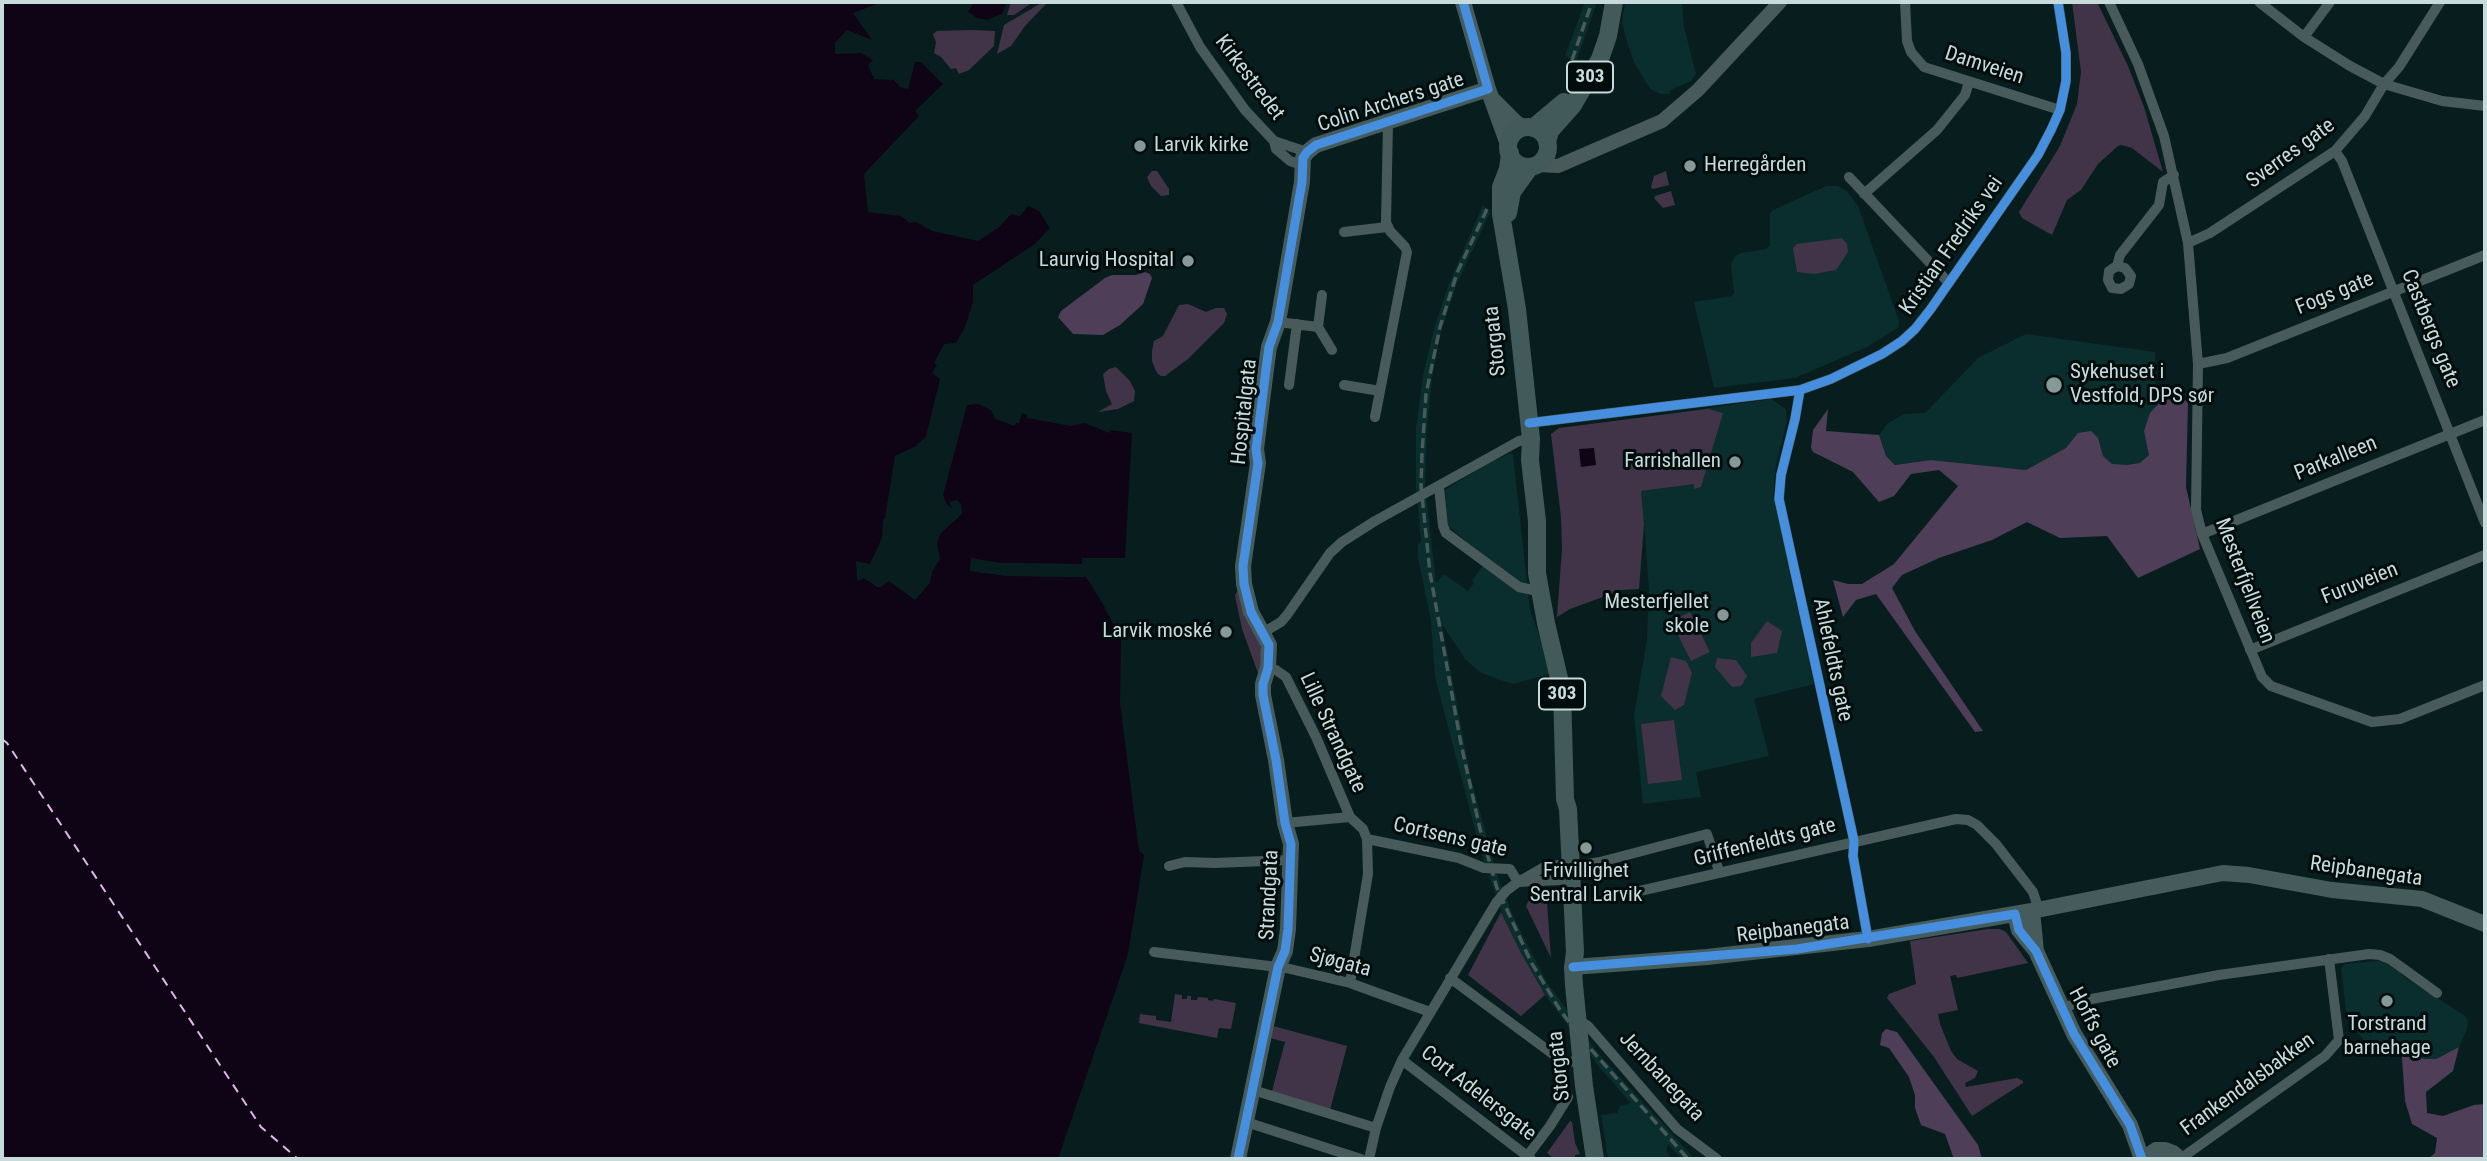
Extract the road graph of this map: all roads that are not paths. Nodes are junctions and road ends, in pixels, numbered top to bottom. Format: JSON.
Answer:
{"nodes":[{"id":1,"x":1175,"y":2,"type":"edge"},
{"id":2,"x":1463,"y":2,"type":"edge"},
{"id":3,"x":1613,"y":2,"type":"edge"},
{"id":4,"x":1780,"y":2,"type":"edge"},
{"id":5,"x":1905,"y":2,"type":"edge"},
{"id":6,"x":2058,"y":2,"type":"edge"},
{"id":7,"x":2109,"y":2,"type":"edge"},
{"id":8,"x":2259,"y":2,"type":"edge"},
{"id":9,"x":2330,"y":2,"type":"edge"},
{"id":10,"x":2440,"y":2,"type":"edge"},
{"id":11,"x":2304,"y":37,"type":"junction"},
{"id":12,"x":1969,"y":82,"type":"junction"},
{"id":13,"x":2384,"y":84,"type":"junction"},
{"id":14,"x":1489,"y":93,"type":"junction"},
{"id":15,"x":2485,"y":106,"type":"edge"},
{"id":16,"x":2060,"y":110,"type":"junction"},
{"id":17,"x":1388,"y":123,"type":"junction"},
{"id":18,"x":1529,"y":128,"type":"junction"},
{"id":19,"x":1548,"y":146,"type":"junction"},
{"id":20,"x":1509,"y":150,"type":"junction"},
{"id":21,"x":2335,"y":151,"type":"junction"},
{"id":22,"x":1571,"y":158,"type":"junction"},
{"id":23,"x":1304,"y":159,"type":"junction"},
{"id":24,"x":1533,"y":166,"type":"junction"},
{"id":25,"x":2174,"y":175,"type":"junction"},
{"id":26,"x":1849,"y":177,"type":"dead end"},
{"id":27,"x":1864,"y":194,"type":"junction"},
{"id":28,"x":1387,"y":227,"type":"junction"},
{"id":29,"x":1344,"y":232,"type":"dead end"},
{"id":30,"x":1505,"y":238,"type":"junction"},
{"id":31,"x":2188,"y":243,"type":"junction"},
{"id":32,"x":2485,"y":255,"type":"edge"},
{"id":33,"x":2117,"y":266,"type":"dead end"},
{"id":34,"x":1949,"y":283,"type":"junction"},
{"id":35,"x":2394,"y":292,"type":"junction"},
{"id":36,"x":1322,"y":295,"type":"dead end"},
{"id":37,"x":1278,"y":322,"type":"junction"},
{"id":38,"x":1297,"y":324,"type":"junction"},
{"id":39,"x":1318,"y":327,"type":"junction"},
{"id":40,"x":1332,"y":351,"type":"dead end"},
{"id":41,"x":2198,"y":364,"type":"junction"},
{"id":42,"x":1344,"y":385,"type":"dead end"},
{"id":43,"x":1289,"y":386,"type":"dead end"},
{"id":44,"x":1800,"y":390,"type":"junction"},
{"id":45,"x":1380,"y":391,"type":"junction"},
{"id":46,"x":1375,"y":417,"type":"dead end"},
{"id":47,"x":2485,"y":420,"type":"edge"},
{"id":48,"x":1530,"y":431,"type":"junction"},
{"id":49,"x":2451,"y":433,"type":"junction"},
{"id":50,"x":1439,"y":486,"type":"junction"},
{"id":51,"x":2485,"y":523,"type":"edge"},
{"id":52,"x":2202,"y":534,"type":"junction"},
{"id":53,"x":2485,"y":555,"type":"edge"},
{"id":54,"x":1542,"y":592,"type":"junction"},
{"id":55,"x":1264,"y":632,"type":"junction"},
{"id":56,"x":2250,"y":650,"type":"junction"},
{"id":57,"x":1268,"y":668,"type":"junction"},
{"id":58,"x":2485,"y":683,"type":"edge"},
{"id":59,"x":1350,"y":817,"type":"junction"},
{"id":60,"x":1285,"y":823,"type":"junction"},
{"id":61,"x":1367,"y":839,"type":"junction"},
{"id":62,"x":1854,"y":841,"type":"junction"},
{"id":63,"x":1285,"y":860,"type":"junction"},
{"id":64,"x":1169,"y":866,"type":"dead end"},
{"id":65,"x":1566,"y":871,"type":"junction"},
{"id":66,"x":1719,"y":872,"type":"junction"},
{"id":67,"x":1518,"y":883,"type":"junction"},
{"id":68,"x":1622,"y":895,"type":"dead end"},
{"id":69,"x":2035,"y":911,"type":"junction"},
{"id":70,"x":2015,"y":914,"type":"junction"},
{"id":71,"x":2485,"y":924,"type":"edge"},
{"id":72,"x":1868,"y":939,"type":"junction"},
{"id":73,"x":2036,"y":951,"type":"junction"},
{"id":74,"x":1154,"y":952,"type":"dead end"},
{"id":75,"x":2329,"y":959,"type":"junction"},
{"id":76,"x":1278,"y":967,"type":"junction"},
{"id":77,"x":1573,"y":967,"type":"junction"},
{"id":78,"x":1450,"y":978,"type":"junction"},
{"id":79,"x":1350,"y":983,"type":"junction"},
{"id":80,"x":2437,"y":993,"type":"dead end"},
{"id":81,"x":2062,"y":1009,"type":"junction"},
{"id":82,"x":1430,"y":1012,"type":"junction"},
{"id":83,"x":1578,"y":1019,"type":"junction"},
{"id":84,"x":1402,"y":1060,"type":"junction"},
{"id":85,"x":1581,"y":1061,"type":"junction"},
{"id":86,"x":1253,"y":1090,"type":"junction"},
{"id":87,"x":1568,"y":1097,"type":"dead end"},
{"id":88,"x":1246,"y":1122,"type":"junction"},
{"id":89,"x":2130,"y":1125,"type":"junction"},
{"id":90,"x":1376,"y":1128,"type":"junction"},
{"id":91,"x":2165,"y":1150,"type":"junction"},
{"id":92,"x":1528,"y":1158,"type":"edge"},
{"id":93,"x":1238,"y":1159,"type":"edge"},
{"id":94,"x":1361,"y":1159,"type":"edge"},
{"id":95,"x":1369,"y":1159,"type":"edge"},
{"id":96,"x":1595,"y":1159,"type":"edge"},
{"id":97,"x":1717,"y":1159,"type":"edge"},
{"id":98,"x":2142,"y":1159,"type":"edge"},
{"id":99,"x":2180,"y":1159,"type":"edge"}],
"edges":[{"from":1,"to":23,"type":"street","name":"Kirkestredet"},
{"from":2,"to":14,"type":"main road"},
{"from":3,"to":18,"type":"main road","number":"303"},
{"from":3,"to":19,"type":"main road","number":"303"},
{"from":4,"to":22,"type":"street"},
{"from":5,"to":12,"type":"street","name":"Damveien"},
{"from":6,"to":16,"type":"street","name":"Kristian Fredriks vei"},
{"from":7,"to":25,"type":"street","name":"Mesterfjellveien"},
{"from":8,"to":11,"type":"street"},
{"from":9,"to":11,"type":"street"},
{"from":10,"to":13,"type":"street","name":"Sverres gate"},
{"from":11,"to":13,"type":"street"},
{"from":12,"to":16,"type":"street","name":"Damveien"},
{"from":12,"to":27,"type":"street"},
{"from":13,"to":15,"type":"street"},
{"from":13,"to":21,"type":"street","name":"Sverres gate"},
{"from":14,"to":17,"type":"main road","name":"Colin Archers gate"},
{"from":14,"to":18,"type":"main road"},
{"from":14,"to":20,"type":"main road"},
{"from":16,"to":34,"type":"street","name":"Kristian Fredriks vei"},
{"from":17,"to":23,"type":"main road","name":"Colin Archers gate"},
{"from":17,"to":28,"type":"street"},
{"from":18,"to":19,"type":"main road"},
{"from":18,"to":20,"type":"main road","number":"303"},
{"from":19,"to":22,"type":"street"},
{"from":19,"to":24,"type":"main road","number":"303"},
{"from":20,"to":24,"type":"main road"},
{"from":20,"to":30,"type":"main road","name":"Storgata","number":"303"},
{"from":21,"to":31,"type":"street","name":"Sverres gate"},
{"from":21,"to":35,"type":"street","name":"Castbergs gate"},
{"from":22,"to":24,"type":"street"},
{"from":23,"to":37,"type":"main road","name":"Hospitalgata"},
{"from":24,"to":30,"type":"main road","name":"Storgata","number":"303"},
{"from":25,"to":31,"type":"street","name":"Mesterfjellveien"},
{"from":25,"to":33,"type":"street"},
{"from":26,"to":27,"type":"street"},
{"from":27,"to":34,"type":"street"},
{"from":28,"to":29,"type":"street"},
{"from":28,"to":45,"type":"street"},
{"from":30,"to":48,"type":"main road","name":"Storgata","number":"303"},
{"from":31,"to":41,"type":"street","name":"Mesterfjellveien"},
{"from":32,"to":35,"type":"street","name":"Fogs gate"},
{"from":34,"to":44,"type":"street","name":"Kristian Fredriks vei"},
{"from":35,"to":41,"type":"street","name":"Fogs gate"},
{"from":35,"to":49,"type":"street","name":"Castbergs gate"},
{"from":36,"to":39,"type":"street"},
{"from":37,"to":38,"type":"street"},
{"from":37,"to":55,"type":"main road","name":"Hospitalgata"},
{"from":38,"to":39,"type":"street"},
{"from":38,"to":43,"type":"street","name":"Hospitalgata"},
{"from":39,"to":40,"type":"street"},
{"from":41,"to":52,"type":"street","name":"Mesterfjellveien"},
{"from":42,"to":45,"type":"street"},
{"from":44,"to":48,"type":"street","name":"Kristian Fredriks vei"},
{"from":44,"to":62,"type":"street","name":"Ahlefeldts gate"},
{"from":45,"to":46,"type":"street"},
{"from":47,"to":49,"type":"street","name":"Parkalleen"},
{"from":48,"to":50,"type":"street"},
{"from":48,"to":54,"type":"main road","name":"Storgata","number":"303"},
{"from":49,"to":51,"type":"street","name":"Castbergs gate"},
{"from":49,"to":52,"type":"street","name":"Parkalleen"},
{"from":50,"to":54,"type":"street"},
{"from":50,"to":55,"type":"street"},
{"from":52,"to":56,"type":"street","name":"Mesterfjellveien"},
{"from":53,"to":56,"type":"street","name":"Furuveien"},
{"from":54,"to":65,"type":"main road","name":"Storgata","number":"303"},
{"from":55,"to":57,"type":"main road","name":"Strandgata"},
{"from":56,"to":58,"type":"street","name":"Mesterfjellveien"},
{"from":57,"to":59,"type":"street","name":"Lille Strandgate"},
{"from":57,"to":60,"type":"main road","name":"Strandgata"},
{"from":59,"to":60,"type":"street"},
{"from":59,"to":61,"type":"street","name":"Lille Strandgate"},
{"from":60,"to":63,"type":"main road","name":"Strandgata"},
{"from":61,"to":67,"type":"street","name":"Cortsens gate"},
{"from":61,"to":79,"type":"street"},
{"from":62,"to":66,"type":"street","name":"Griffenfeldts gate"},
{"from":62,"to":69,"type":"street","name":"Griffenfeldts gate"},
{"from":62,"to":72,"type":"street","name":"Ahlefeldts gate"},
{"from":63,"to":64,"type":"street","name":"Strandgata"},
{"from":63,"to":76,"type":"main road","name":"Strandgata"},
{"from":65,"to":66,"type":"street"},
{"from":65,"to":67,"type":"street"},
{"from":65,"to":77,"type":"main road","name":"Storgata","number":"303"},
{"from":66,"to":68,"type":"street","name":"Griffenfeldts gate"},
{"from":67,"to":78,"type":"street"},
{"from":69,"to":70,"type":"main road","name":"Reipbanegata"},
{"from":69,"to":71,"type":"main road","name":"Reipbanegata"},
{"from":69,"to":73,"type":"main road","name":"Hoffs gate"},
{"from":70,"to":72,"type":"main road","name":"Reipbanegata"},
{"from":70,"to":73,"type":"main road","name":"Hoffs gate"},
{"from":72,"to":77,"type":"main road","name":"Reipbanegata"},
{"from":73,"to":81,"type":"main road","name":"Hoffs gate"},
{"from":74,"to":76,"type":"street","name":"Sjøgata"},
{"from":75,"to":80,"type":"street"},
{"from":75,"to":81,"type":"street"},
{"from":75,"to":99,"type":"street","name":"Frankendalsbakken"},
{"from":76,"to":79,"type":"street","name":"Sjøgata"},
{"from":76,"to":86,"type":"main road","name":"Strandgata"},
{"from":77,"to":83,"type":"main road","name":"Storgata","number":"303"},
{"from":78,"to":82,"type":"street"},
{"from":78,"to":85,"type":"street"},
{"from":79,"to":82,"type":"street","name":"Sjøgata"},
{"from":81,"to":89,"type":"main road","name":"Hoffs gate"},
{"from":82,"to":84,"type":"street"},
{"from":83,"to":85,"type":"main road","name":"Storgata","number":"303"},
{"from":83,"to":97,"type":"street","name":"Jernbanegata"},
{"from":84,"to":90,"type":"street"},
{"from":84,"to":92,"type":"street","name":"Cort Adelersgate"},
{"from":85,"to":96,"type":"main road","name":"Storgata","number":"303"},
{"from":86,"to":88,"type":"main road","name":"Strandgata"},
{"from":86,"to":90,"type":"street"},
{"from":87,"to":92,"type":"street"},
{"from":88,"to":93,"type":"main road","name":"Strandgata"},
{"from":88,"to":94,"type":"street"},
{"from":89,"to":91,"type":"main road","name":"Hoffs gate"},
{"from":89,"to":98,"type":"main road","name":"Hoffs gate"},
{"from":90,"to":95,"type":"street"},
{"from":91,"to":98,"type":"main road"},
{"from":91,"to":99,"type":"main road","name":"Hoffs gate"}]}
